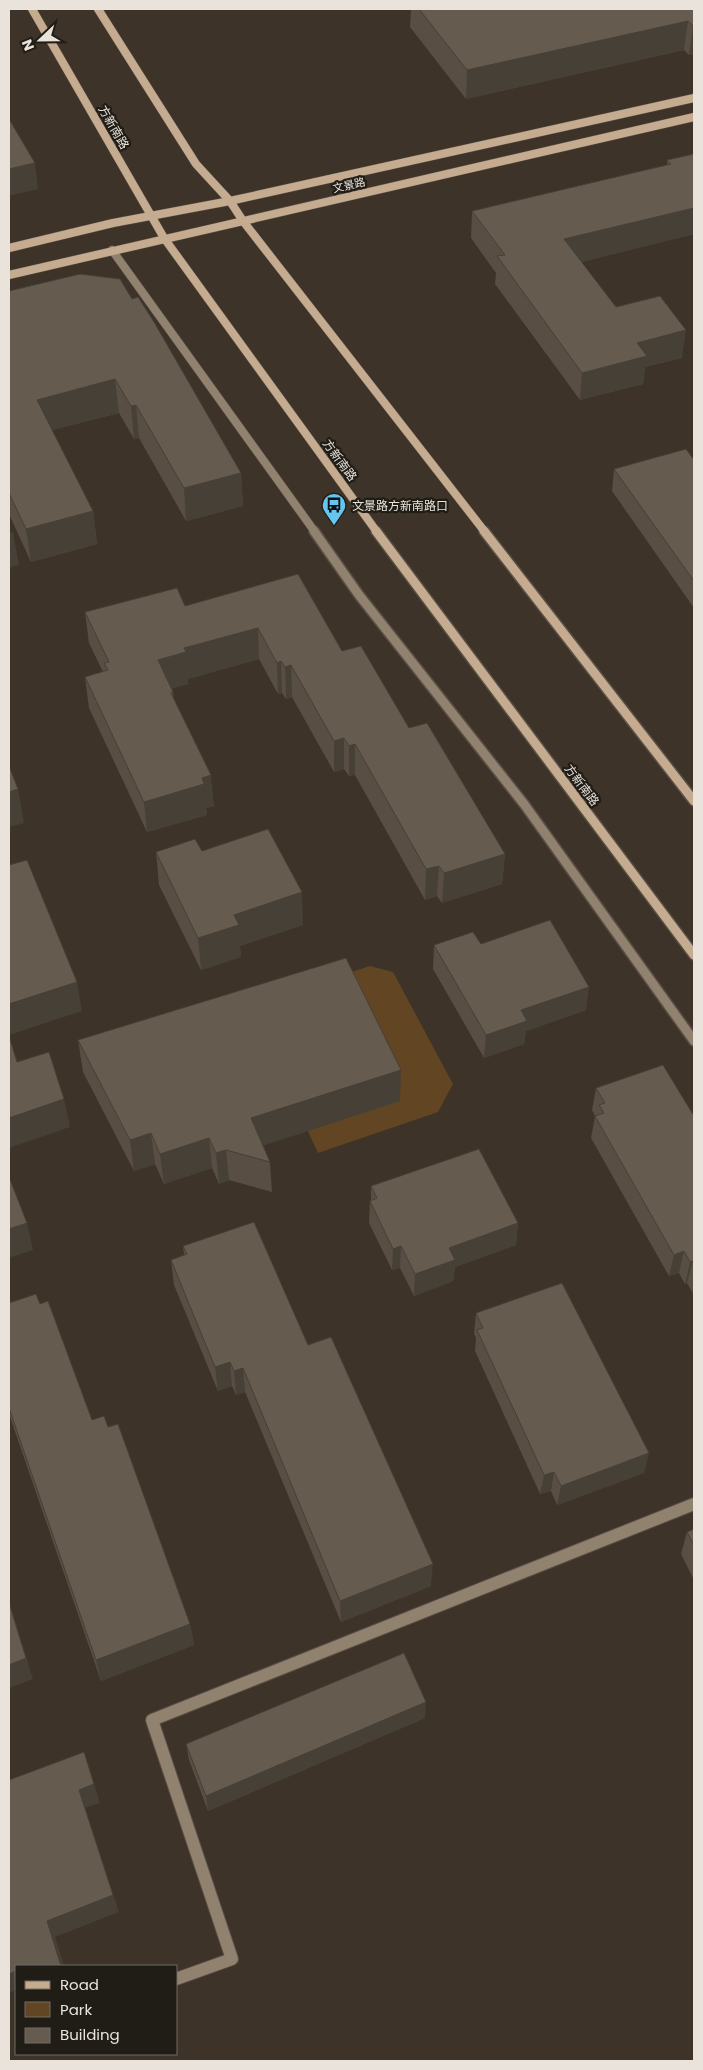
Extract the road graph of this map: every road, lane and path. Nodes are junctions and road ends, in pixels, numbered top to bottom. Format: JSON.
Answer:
{"nodes":[{"id":1,"x":32,"y":9,"type":"edge"},
{"id":2,"x":98,"y":9,"type":"edge"},
{"id":3,"x":694,"y":98,"type":"edge"},
{"id":4,"x":694,"y":117,"type":"edge"},
{"id":5,"x":230,"y":201,"type":"junction"},
{"id":6,"x":153,"y":215,"type":"junction"},
{"id":7,"x":243,"y":221,"type":"junction"},
{"id":8,"x":164,"y":238,"type":"junction"},
{"id":9,"x":9,"y":248,"type":"edge"},
{"id":10,"x":112,"y":250,"type":"junction"},
{"id":11,"x":9,"y":275,"type":"edge"},
{"id":12,"x":694,"y":801,"type":"edge"},
{"id":13,"x":694,"y":955,"type":"edge"},
{"id":14,"x":694,"y":1041,"type":"edge"},
{"id":15,"x":694,"y":1504,"type":"edge"},
{"id":16,"x":178,"y":1978,"type":"edge"}],
"edges":[{"from":1,"to":6,"type":"main road","name":"方新南路"},
{"from":2,"to":5,"type":"main road"},
{"from":3,"to":5,"type":"main road","name":"文景路"},
{"from":4,"to":7,"type":"main road","name":"文景路"},
{"from":5,"to":6,"type":"main road","name":"文景路"},
{"from":5,"to":7,"type":"main road"},
{"from":6,"to":8,"type":"main road","name":"方新南路"},
{"from":6,"to":9,"type":"main road","name":"文景路"},
{"from":7,"to":8,"type":"main road","name":"文景路"},
{"from":7,"to":12,"type":"main road"},
{"from":8,"to":10,"type":"main road","name":"文景路"},
{"from":8,"to":13,"type":"main road","name":"方新南路"},
{"from":10,"to":11,"type":"main road","name":"文景路"},
{"from":10,"to":14,"type":"lane"},
{"from":15,"to":16,"type":"lane"}]}
